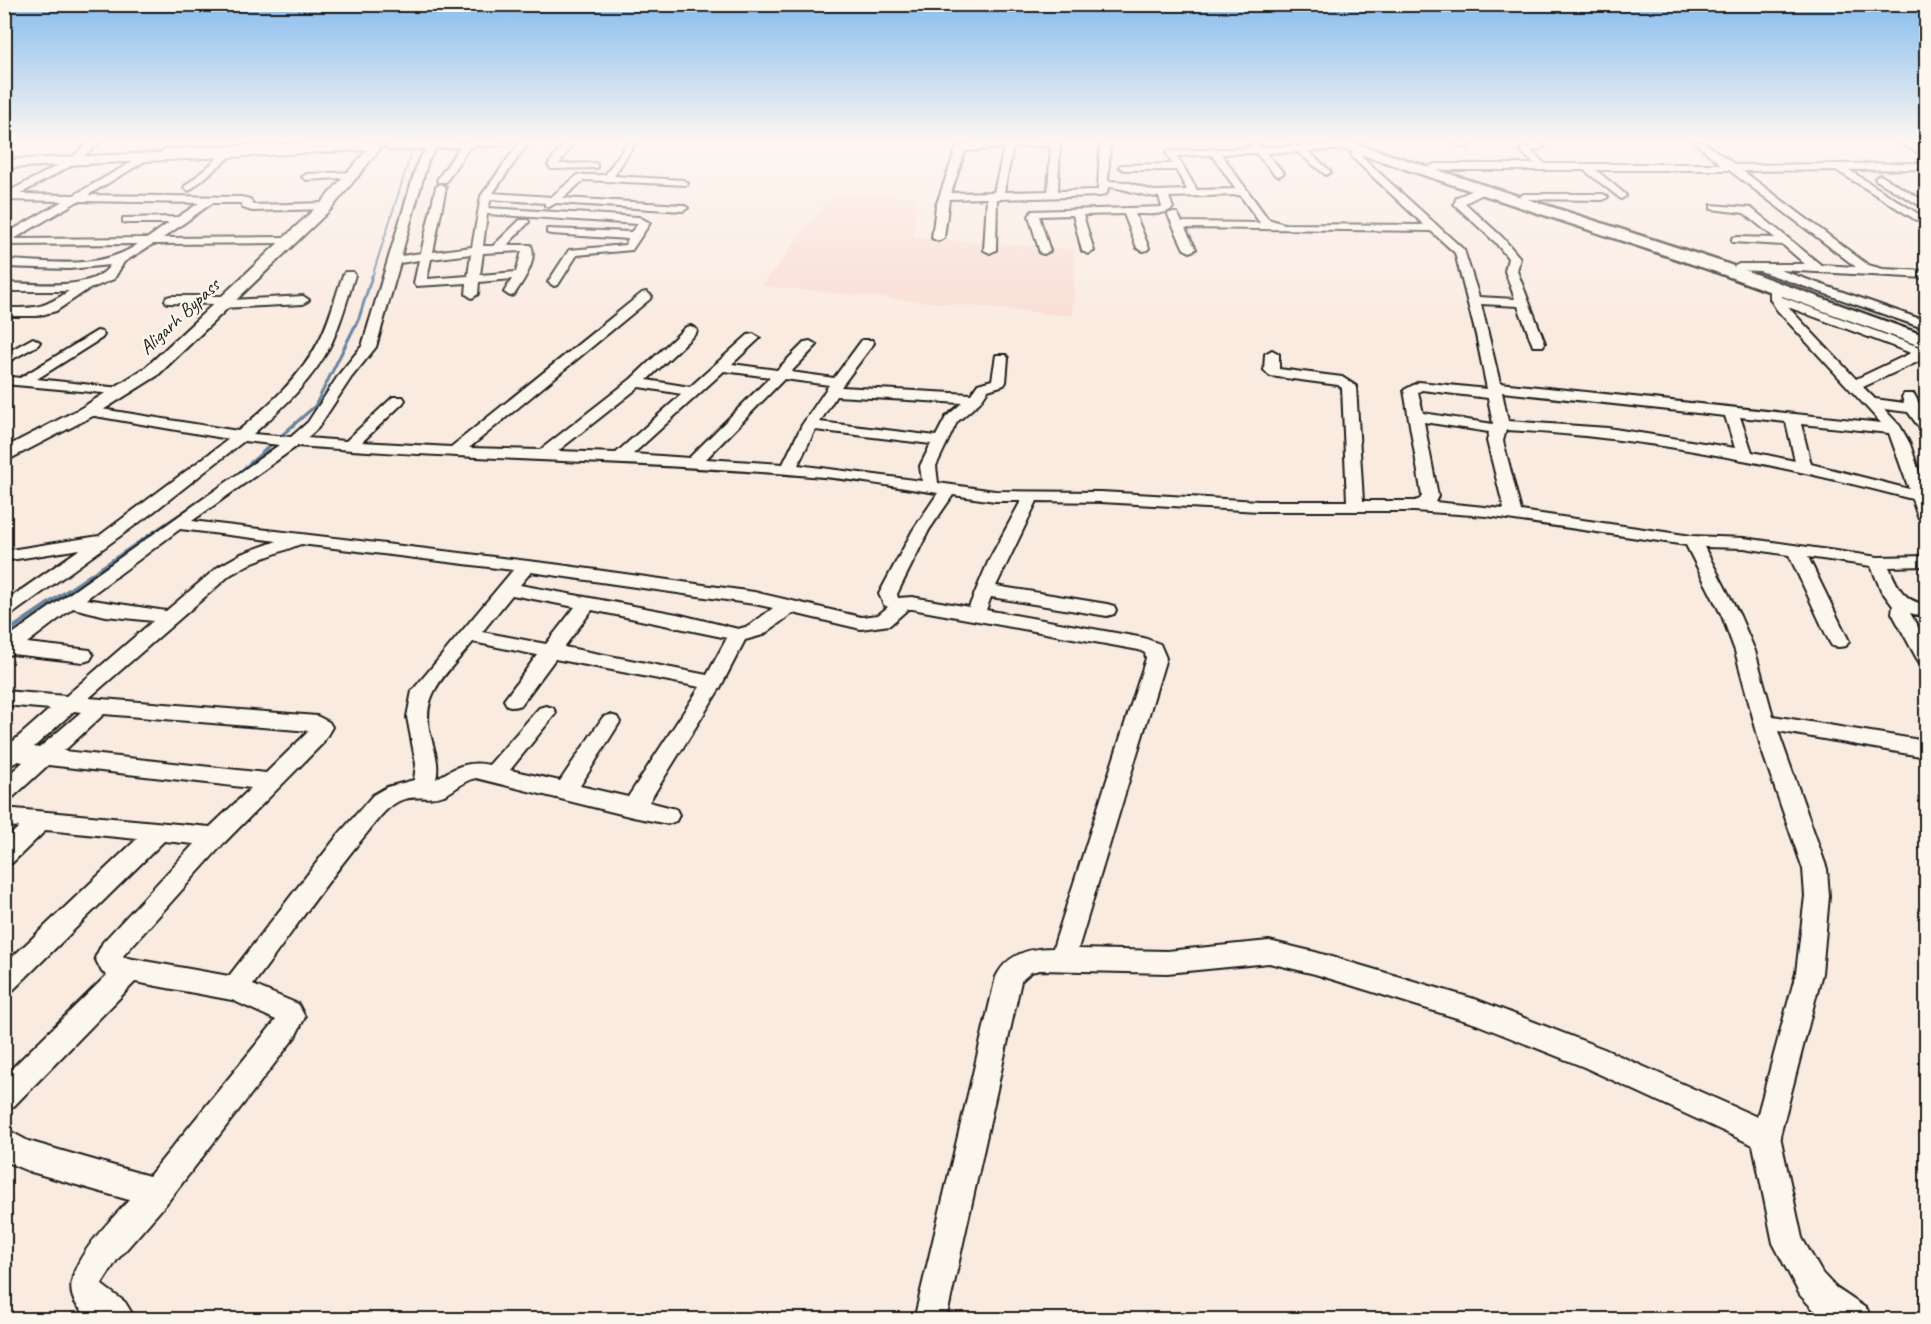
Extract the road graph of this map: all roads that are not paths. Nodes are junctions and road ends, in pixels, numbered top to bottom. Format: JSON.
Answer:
{"nodes":[{"id":1,"x":66,"y":204,"type":"edge"},
{"id":2,"x":204,"y":204,"type":"edge"},
{"id":3,"x":247,"y":204,"type":"edge"},
{"id":4,"x":410,"y":204,"type":"edge"},
{"id":5,"x":438,"y":204,"type":"edge"},
{"id":6,"x":484,"y":204,"type":"edge"},
{"id":7,"x":548,"y":204,"type":"edge"},
{"id":8,"x":620,"y":204,"type":"edge"},
{"id":9,"x":942,"y":204,"type":"edge"},
{"id":10,"x":994,"y":204,"type":"edge"},
{"id":11,"x":1166,"y":204,"type":"edge"},
{"id":12,"x":1252,"y":204,"type":"edge"},
{"id":13,"x":1408,"y":204,"type":"edge"},
{"id":14,"x":1459,"y":204,"type":"edge"},
{"id":15,"x":1526,"y":204,"type":"edge"},
{"id":16,"x":1547,"y":204,"type":"edge"},
{"id":17,"x":1781,"y":204,"type":"edge"},
{"id":18,"x":1895,"y":204,"type":"edge"},
{"id":19,"x":326,"y":206,"type":"joint"},
{"id":20,"x":659,"y":206,"type":"junction"},
{"id":21,"x":1715,"y":207,"type":"dead end"},
{"id":22,"x":683,"y":208,"type":"dead end"},
{"id":23,"x":1167,"y":209,"type":"junction"},
{"id":24,"x":482,"y":210,"type":"junction"},
{"id":25,"x":1077,"y":211,"type":"junction"},
{"id":26,"x":1128,"y":211,"type":"junction"},
{"id":27,"x":536,"y":214,"type":"junction"},
{"id":28,"x":1916,"y":217,"type":"dead end"},
{"id":29,"x":127,"y":220,"type":"dead end"},
{"id":30,"x":181,"y":220,"type":"junction"},
{"id":31,"x":524,"y":222,"type":"dead end"},
{"id":32,"x":645,"y":223,"type":"junction"},
{"id":33,"x":1178,"y":225,"type":"junction"},
{"id":34,"x":1276,"y":226,"type":"junction"},
{"id":35,"x":1434,"y":228,"type":"junction"},
{"id":36,"x":551,"y":231,"type":"dead end"},
{"id":37,"x":634,"y":236,"type":"junction"},
{"id":38,"x":939,"y":237,"type":"dead end"},
{"id":39,"x":5,"y":239,"type":"edge"},
{"id":40,"x":291,"y":240,"type":"junction"},
{"id":41,"x":1736,"y":240,"type":"dead end"},
{"id":42,"x":150,"y":241,"type":"junction"},
{"id":43,"x":1782,"y":242,"type":"junction"},
{"id":44,"x":1143,"y":248,"type":"dead end"},
{"id":45,"x":497,"y":249,"type":"junction"},
{"id":46,"x":1190,"y":249,"type":"dead end"},
{"id":47,"x":478,"y":250,"type":"junction"},
{"id":48,"x":990,"y":250,"type":"dead end"},
{"id":49,"x":1763,"y":250,"type":"dead end"},
{"id":50,"x":1044,"y":251,"type":"dead end"},
{"id":51,"x":1088,"y":251,"type":"dead end"},
{"id":52,"x":427,"y":255,"type":"junction"},
{"id":53,"x":393,"y":260,"type":"junction"},
{"id":54,"x":119,"y":261,"type":"junction"},
{"id":55,"x":4,"y":262,"type":"edge"},
{"id":56,"x":1785,"y":266,"type":"junction"},
{"id":57,"x":1761,"y":267,"type":"junction"},
{"id":58,"x":1739,"y":268,"type":"junction"},
{"id":59,"x":1819,"y":269,"type":"junction"},
{"id":60,"x":1872,"y":271,"type":"junction"},
{"id":61,"x":349,"y":275,"type":"dead end"},
{"id":62,"x":520,"y":275,"type":"junction"},
{"id":63,"x":1926,"y":275,"type":"edge"},
{"id":64,"x":473,"y":279,"type":"junction"},
{"id":65,"x":554,"y":282,"type":"dead end"},
{"id":66,"x":4,"y":287,"type":"edge"},
{"id":67,"x":82,"y":287,"type":"junction"},
{"id":68,"x":510,"y":292,"type":"dead end"},
{"id":69,"x":1776,"y":293,"type":"junction"},
{"id":70,"x":472,"y":294,"type":"dead end"},
{"id":71,"x":646,"y":296,"type":"dead end"},
{"id":72,"x":171,"y":300,"type":"dead end"},
{"id":73,"x":303,"y":300,"type":"dead end"},
{"id":74,"x":1473,"y":300,"type":"junction"},
{"id":75,"x":224,"y":302,"type":"junction"},
{"id":76,"x":1524,"y":303,"type":"junction"},
{"id":77,"x":4,"y":312,"type":"edge"},
{"id":78,"x":1926,"y":325,"type":"edge"},
{"id":79,"x":692,"y":330,"type":"dead end"},
{"id":80,"x":1926,"y":333,"type":"edge"},
{"id":81,"x":97,"y":335,"type":"dead end"},
{"id":82,"x":753,"y":338,"type":"dead end"},
{"id":83,"x":33,"y":342,"type":"dead end"},
{"id":84,"x":867,"y":343,"type":"dead end"},
{"id":85,"x":1538,"y":343,"type":"dead end"},
{"id":86,"x":810,"y":345,"type":"dead end"},
{"id":87,"x":1926,"y":350,"type":"edge"},
{"id":88,"x":1272,"y":354,"type":"dead end"},
{"id":89,"x":1001,"y":358,"type":"dead end"},
{"id":90,"x":4,"y":360,"type":"edge"},
{"id":91,"x":722,"y":366,"type":"junction"},
{"id":92,"x":781,"y":375,"type":"junction"},
{"id":93,"x":5,"y":380,"type":"edge"},
{"id":94,"x":23,"y":382,"type":"junction"},
{"id":95,"x":636,"y":382,"type":"junction"},
{"id":96,"x":1856,"y":385,"type":"junction"},
{"id":97,"x":834,"y":387,"type":"junction"},
{"id":98,"x":1496,"y":391,"type":"junction"},
{"id":99,"x":120,"y":392,"type":"junction"},
{"id":100,"x":693,"y":392,"type":"junction"},
{"id":101,"x":975,"y":399,"type":"junction"},
{"id":102,"x":398,"y":400,"type":"dead end"},
{"id":103,"x":1872,"y":403,"type":"junction"},
{"id":104,"x":89,"y":411,"type":"junction"},
{"id":105,"x":1731,"y":412,"type":"junction"},
{"id":106,"x":1417,"y":417,"type":"junction"},
{"id":107,"x":1793,"y":419,"type":"junction"},
{"id":108,"x":810,"y":425,"type":"junction"},
{"id":109,"x":1500,"y":427,"type":"junction"},
{"id":110,"x":1926,"y":427,"type":"edge"},
{"id":111,"x":1895,"y":429,"type":"junction"},
{"id":112,"x":247,"y":437,"type":"junction"},
{"id":113,"x":291,"y":441,"type":"junction"},
{"id":114,"x":941,"y":441,"type":"junction"},
{"id":115,"x":350,"y":446,"type":"junction"},
{"id":116,"x":455,"y":452,"type":"junction"},
{"id":117,"x":544,"y":454,"type":"junction"},
{"id":118,"x":1745,"y":455,"type":"junction"},
{"id":119,"x":4,"y":456,"type":"edge"},
{"id":120,"x":620,"y":458,"type":"junction"},
{"id":121,"x":692,"y":464,"type":"junction"},
{"id":122,"x":1804,"y":468,"type":"junction"},
{"id":123,"x":788,"y":470,"type":"junction"},
{"id":124,"x":930,"y":486,"type":"junction"},
{"id":125,"x":948,"y":490,"type":"junction"},
{"id":126,"x":1923,"y":497,"type":"edge"},
{"id":127,"x":1031,"y":498,"type":"junction"},
{"id":128,"x":1417,"y":506,"type":"junction"},
{"id":129,"x":1355,"y":507,"type":"junction"},
{"id":130,"x":1513,"y":513,"type":"junction"},
{"id":131,"x":1926,"y":517,"type":"edge"},
{"id":132,"x":178,"y":524,"type":"junction"},
{"id":133,"x":299,"y":539,"type":"junction"},
{"id":134,"x":104,"y":540,"type":"junction"},
{"id":135,"x":1692,"y":541,"type":"junction"},
{"id":136,"x":1796,"y":551,"type":"junction"},
{"id":137,"x":4,"y":556,"type":"edge"},
{"id":138,"x":1926,"y":561,"type":"edge"},
{"id":139,"x":1878,"y":562,"type":"junction"},
{"id":140,"x":526,"y":566,"type":"junction"},
{"id":141,"x":507,"y":588,"type":"junction"},
{"id":142,"x":985,"y":590,"type":"junction"},
{"id":143,"x":71,"y":602,"type":"junction"},
{"id":144,"x":587,"y":603,"type":"junction"},
{"id":145,"x":1902,"y":605,"type":"junction"},
{"id":146,"x":900,"y":606,"type":"junction"},
{"id":147,"x":792,"y":607,"type":"junction"},
{"id":148,"x":1107,"y":610,"type":"dead end"},
{"id":149,"x":1926,"y":610,"type":"edge"},
{"id":150,"x":4,"y":611,"type":"edge"},
{"id":151,"x":975,"y":614,"type":"junction"},
{"id":152,"x":166,"y":621,"type":"junction"},
{"id":153,"x":467,"y":635,"type":"junction"},
{"id":154,"x":738,"y":635,"type":"junction"},
{"id":155,"x":1839,"y":641,"type":"dead end"},
{"id":156,"x":6,"y":649,"type":"edge"},
{"id":157,"x":552,"y":652,"type":"junction"},
{"id":158,"x":83,"y":655,"type":"dead end"},
{"id":159,"x":1926,"y":657,"type":"edge"},
{"id":160,"x":713,"y":683,"type":"junction"},
{"id":161,"x":4,"y":698,"type":"edge"},
{"id":162,"x":514,"y":700,"type":"dead end"},
{"id":163,"x":73,"y":703,"type":"junction"},
{"id":164,"x":100,"y":706,"type":"junction"},
{"id":165,"x":546,"y":713,"type":"dead end"},
{"id":166,"x":1767,"y":722,"type":"junction"},
{"id":167,"x":610,"y":723,"type":"dead end"},
{"id":168,"x":1926,"y":749,"type":"edge"},
{"id":169,"x":7,"y":755,"type":"edge"},
{"id":170,"x":45,"y":756,"type":"junction"},
{"id":171,"x":494,"y":773,"type":"junction"},
{"id":172,"x":270,"y":782,"type":"junction"},
{"id":173,"x":423,"y":787,"type":"junction"},
{"id":174,"x":564,"y":791,"type":"junction"},
{"id":175,"x":4,"y":792,"type":"edge"},
{"id":176,"x":633,"y":808,"type":"junction"},
{"id":177,"x":668,"y":815,"type":"dead end"},
{"id":178,"x":4,"y":816,"type":"edge"},
{"id":179,"x":42,"y":820,"type":"junction"},
{"id":180,"x":160,"y":831,"type":"junction"},
{"id":181,"x":215,"y":837,"type":"junction"},
{"id":182,"x":4,"y":856,"type":"edge"},
{"id":183,"x":1062,"y":959,"type":"junction"},
{"id":184,"x":131,"y":969,"type":"junction"},
{"id":185,"x":4,"y":982,"type":"edge"},
{"id":186,"x":235,"y":989,"type":"junction"},
{"id":187,"x":4,"y":1096,"type":"edge"},
{"id":188,"x":1766,"y":1136,"type":"junction"},
{"id":189,"x":4,"y":1142,"type":"edge"},
{"id":190,"x":156,"y":1193,"type":"junction"},
{"id":191,"x":120,"y":1320,"type":"edge"},
{"id":192,"x":930,"y":1320,"type":"edge"},
{"id":193,"x":1856,"y":1320,"type":"edge"}],
"edges":[{"from":1,"to":39,"type":"street"},
{"from":2,"to":30,"type":"street"},
{"from":3,"to":19,"type":"street"},
{"from":4,"to":53,"type":"street"},
{"from":5,"to":52,"type":"street"},
{"from":6,"to":24,"type":"street"},
{"from":7,"to":27,"type":"street"},
{"from":8,"to":20,"type":"street"},
{"from":9,"to":38,"type":"street"},
{"from":10,"to":48,"type":"street"},
{"from":11,"to":23,"type":"street"},
{"from":12,"to":34,"type":"street"},
{"from":13,"to":35,"type":"street"},
{"from":14,"to":76,"type":"street"},
{"from":15,"to":69,"type":"highway"},
{"from":16,"to":58,"type":"highway"},
{"from":17,"to":60,"type":"street"},
{"from":18,"to":28,"type":"street"},
{"from":19,"to":40,"type":"main road","name":"Aligarh Bypass"},
{"from":20,"to":22,"type":"street"},
{"from":20,"to":32,"type":"street"},
{"from":21,"to":43,"type":"street"},
{"from":23,"to":26,"type":"street"},
{"from":23,"to":33,"type":"street"},
{"from":24,"to":27,"type":"street"},
{"from":24,"to":47,"type":"street"},
{"from":25,"to":26,"type":"street"},
{"from":25,"to":50,"type":"street"},
{"from":25,"to":51,"type":"street"},
{"from":26,"to":44,"type":"street"},
{"from":27,"to":32,"type":"street"},
{"from":29,"to":30,"type":"street"},
{"from":30,"to":42,"type":"street"},
{"from":31,"to":45,"type":"street"},
{"from":32,"to":37,"type":"street"},
{"from":33,"to":34,"type":"street"},
{"from":33,"to":46,"type":"street"},
{"from":34,"to":35,"type":"street"},
{"from":35,"to":74,"type":"street"},
{"from":36,"to":37,"type":"street"},
{"from":37,"to":65,"type":"street"},
{"from":39,"to":42,"type":"street"},
{"from":40,"to":42,"type":"street"},
{"from":40,"to":75,"type":"main road","name":"Aligarh Bypass"},
{"from":41,"to":43,"type":"street"},
{"from":42,"to":54,"type":"street"},
{"from":43,"to":59,"type":"street"},
{"from":45,"to":47,"type":"street"},
{"from":45,"to":62,"type":"street"},
{"from":47,"to":52,"type":"street"},
{"from":47,"to":64,"type":"street"},
{"from":49,"to":56,"type":"street"},
{"from":52,"to":53,"type":"street"},
{"from":52,"to":64,"type":"street"},
{"from":53,"to":113,"type":"street"},
{"from":54,"to":55,"type":"street"},
{"from":54,"to":67,"type":"street"},
{"from":56,"to":57,"type":"street"},
{"from":56,"to":59,"type":"street"},
{"from":57,"to":58,"type":"street"},
{"from":57,"to":78,"type":"street"},
{"from":58,"to":80,"type":"highway"},
{"from":59,"to":60,"type":"street"},
{"from":60,"to":63,"type":"street"},
{"from":61,"to":112,"type":"street"},
{"from":62,"to":64,"type":"street"},
{"from":62,"to":68,"type":"street"},
{"from":64,"to":70,"type":"street"},
{"from":66,"to":67,"type":"street"},
{"from":67,"to":77,"type":"street"},
{"from":69,"to":87,"type":"highway"},
{"from":69,"to":96,"type":"street"},
{"from":71,"to":116,"type":"street"},
{"from":72,"to":75,"type":"street"},
{"from":73,"to":75,"type":"street"},
{"from":74,"to":76,"type":"street"},
{"from":74,"to":98,"type":"street"},
{"from":75,"to":99,"type":"main road","name":"Aligarh Bypass"},
{"from":76,"to":85,"type":"street"},
{"from":79,"to":95,"type":"street"},
{"from":81,"to":94,"type":"street"},
{"from":82,"to":91,"type":"street"},
{"from":83,"to":90,"type":"street"},
{"from":84,"to":97,"type":"street"},
{"from":86,"to":92,"type":"street"},
{"from":87,"to":96,"type":"street"},
{"from":88,"to":129,"type":"street"},
{"from":89,"to":101,"type":"street"},
{"from":91,"to":92,"type":"street"},
{"from":91,"to":100,"type":"street"},
{"from":92,"to":97,"type":"street"},
{"from":92,"to":121,"type":"street"},
{"from":93,"to":94,"type":"street"},
{"from":94,"to":99,"type":"street"},
{"from":95,"to":100,"type":"street"},
{"from":95,"to":117,"type":"street"},
{"from":96,"to":103,"type":"street"},
{"from":97,"to":101,"type":"street"},
{"from":97,"to":108,"type":"street"},
{"from":98,"to":105,"type":"street"},
{"from":98,"to":106,"type":"street"},
{"from":98,"to":109,"type":"street"},
{"from":99,"to":104,"type":"main road","name":"Aligarh Bypass"},
{"from":100,"to":120,"type":"street"},
{"from":101,"to":114,"type":"street"},
{"from":102,"to":115,"type":"street"},
{"from":103,"to":110,"type":"street"},
{"from":103,"to":111,"type":"street"},
{"from":104,"to":112,"type":"street"},
{"from":104,"to":119,"type":"main road","name":"Aligarh Bypass"},
{"from":105,"to":107,"type":"street"},
{"from":105,"to":118,"type":"street"},
{"from":106,"to":109,"type":"street"},
{"from":106,"to":128,"type":"street"},
{"from":107,"to":111,"type":"street"},
{"from":107,"to":122,"type":"street"},
{"from":108,"to":114,"type":"street"},
{"from":108,"to":123,"type":"street"},
{"from":109,"to":118,"type":"street"},
{"from":109,"to":130,"type":"street"},
{"from":111,"to":126,"type":"street"},
{"from":112,"to":113,"type":"street"},
{"from":112,"to":134,"type":"street"},
{"from":113,"to":115,"type":"street"},
{"from":113,"to":132,"type":"street"},
{"from":114,"to":124,"type":"street"},
{"from":115,"to":116,"type":"street"},
{"from":116,"to":117,"type":"street"},
{"from":117,"to":120,"type":"street"},
{"from":118,"to":122,"type":"street"},
{"from":120,"to":121,"type":"street"},
{"from":121,"to":123,"type":"street"},
{"from":122,"to":126,"type":"street"},
{"from":123,"to":124,"type":"street"},
{"from":124,"to":125,"type":"street"},
{"from":125,"to":127,"type":"street"},
{"from":125,"to":146,"type":"street"},
{"from":126,"to":131,"type":"street"},
{"from":127,"to":129,"type":"street"},
{"from":127,"to":142,"type":"street"},
{"from":128,"to":129,"type":"street"},
{"from":128,"to":130,"type":"street"},
{"from":130,"to":135,"type":"street"},
{"from":132,"to":133,"type":"street"},
{"from":132,"to":143,"type":"street"},
{"from":133,"to":140,"type":"street"},
{"from":133,"to":152,"type":"street"},
{"from":134,"to":137,"type":"street"},
{"from":134,"to":150,"type":"street"},
{"from":135,"to":136,"type":"street"},
{"from":135,"to":166,"type":"street"},
{"from":136,"to":139,"type":"street"},
{"from":136,"to":155,"type":"street"},
{"from":138,"to":139,"type":"street"},
{"from":139,"to":145,"type":"street"},
{"from":140,"to":141,"type":"street"},
{"from":140,"to":147,"type":"street"},
{"from":141,"to":144,"type":"street"},
{"from":141,"to":153,"type":"street"},
{"from":142,"to":148,"type":"street"},
{"from":142,"to":151,"type":"street"},
{"from":143,"to":152,"type":"street"},
{"from":143,"to":156,"type":"street"},
{"from":144,"to":154,"type":"street"},
{"from":144,"to":157,"type":"street"},
{"from":145,"to":149,"type":"street"},
{"from":145,"to":159,"type":"street"},
{"from":146,"to":147,"type":"street"},
{"from":146,"to":151,"type":"street"},
{"from":147,"to":154,"type":"street"},
{"from":151,"to":183,"type":"street"},
{"from":152,"to":163,"type":"street"},
{"from":153,"to":157,"type":"street"},
{"from":153,"to":173,"type":"street"},
{"from":154,"to":160,"type":"street"},
{"from":156,"to":158,"type":"street"},
{"from":157,"to":160,"type":"street"},
{"from":157,"to":162,"type":"street"},
{"from":160,"to":176,"type":"street"},
{"from":161,"to":163,"type":"street"},
{"from":163,"to":164,"type":"street"},
{"from":163,"to":169,"type":"street"},
{"from":164,"to":170,"type":"street"},
{"from":164,"to":172,"type":"street"},
{"from":165,"to":171,"type":"street"},
{"from":166,"to":168,"type":"street"},
{"from":166,"to":188,"type":"street"},
{"from":167,"to":174,"type":"street"},
{"from":169,"to":170,"type":"street"},
{"from":170,"to":172,"type":"street"},
{"from":170,"to":175,"type":"street"},
{"from":171,"to":173,"type":"street"},
{"from":171,"to":174,"type":"street"},
{"from":172,"to":181,"type":"street"},
{"from":173,"to":186,"type":"street"},
{"from":174,"to":176,"type":"street"},
{"from":176,"to":177,"type":"street"},
{"from":178,"to":179,"type":"street"},
{"from":179,"to":180,"type":"street"},
{"from":179,"to":182,"type":"street"},
{"from":180,"to":181,"type":"street"},
{"from":180,"to":185,"type":"street"},
{"from":181,"to":184,"type":"street"},
{"from":183,"to":188,"type":"street"},
{"from":183,"to":192,"type":"street"},
{"from":184,"to":186,"type":"street"},
{"from":184,"to":187,"type":"street"},
{"from":186,"to":190,"type":"street"},
{"from":188,"to":193,"type":"street"},
{"from":189,"to":190,"type":"street"},
{"from":190,"to":191,"type":"street"}]}
